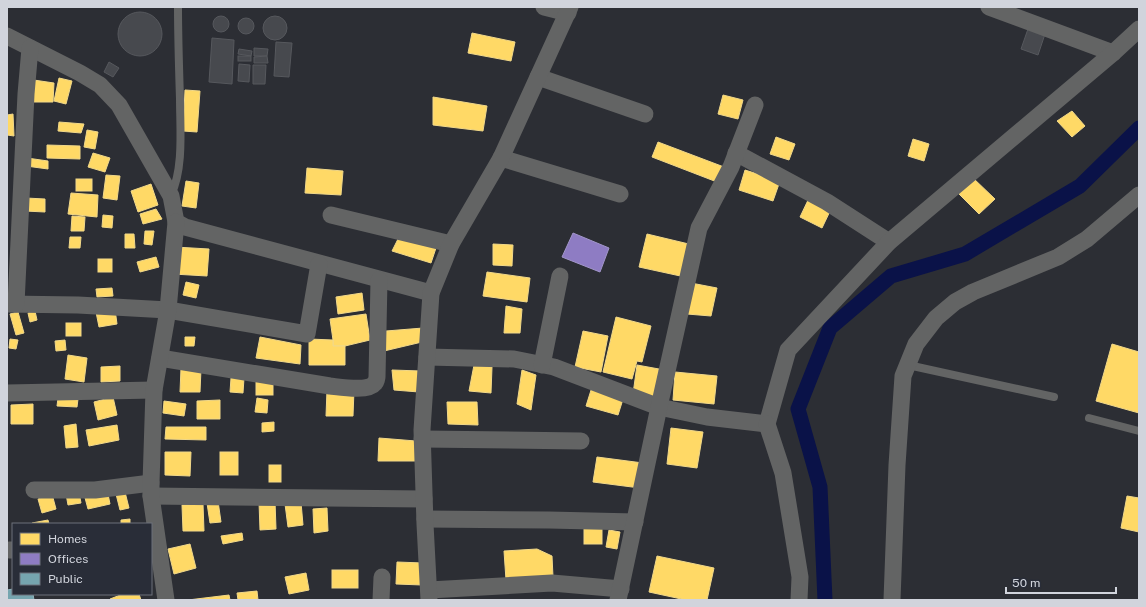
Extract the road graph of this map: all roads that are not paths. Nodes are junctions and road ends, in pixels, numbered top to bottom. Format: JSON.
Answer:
{"nodes":[{"id":1,"x":178,"y":7,"type":"edge"},
{"id":2,"x":544,"y":7,"type":"edge"},
{"id":3,"x":989,"y":7,"type":"edge"},
{"id":4,"x":569,"y":10,"type":"edge"},
{"id":5,"x":1139,"y":29,"type":"edge"},
{"id":6,"x":7,"y":36,"type":"edge"},
{"id":7,"x":30,"y":48,"type":"junction"},
{"id":8,"x":1113,"y":53,"type":"junction"},
{"id":9,"x":538,"y":77,"type":"junction"},
{"id":10,"x":755,"y":105,"type":"dead end"},
{"id":11,"x":645,"y":114,"type":"dead end"},
{"id":12,"x":736,"y":153,"type":"junction"},
{"id":13,"x":501,"y":158,"type":"junction"},
{"id":14,"x":620,"y":194,"type":"dead end"},
{"id":15,"x":1139,"y":195,"type":"edge"},
{"id":16,"x":170,"y":196,"type":"junction"},
{"id":17,"x":331,"y":215,"type":"dead end"},
{"id":18,"x":176,"y":222,"type":"junction"},
{"id":19,"x":889,"y":242,"type":"junction"},
{"id":20,"x":451,"y":244,"type":"junction"},
{"id":21,"x":319,"y":264,"type":"junction"},
{"id":22,"x":560,"y":276,"type":"dead end"},
{"id":23,"x":379,"y":280,"type":"junction"},
{"id":24,"x":431,"y":293,"type":"junction"},
{"id":25,"x":12,"y":304,"type":"edge"},
{"id":26,"x":168,"y":310,"type":"junction"},
{"id":27,"x":427,"y":357,"type":"junction"},
{"id":28,"x":160,"y":358,"type":"junction"},
{"id":29,"x":542,"y":365,"type":"junction"},
{"id":30,"x":908,"y":365,"type":"junction"},
{"id":31,"x":154,"y":390,"type":"junction"},
{"id":32,"x":7,"y":393,"type":"edge"},
{"id":33,"x":1054,"y":397,"type":"dead end"},
{"id":34,"x":659,"y":407,"type":"junction"},
{"id":35,"x":1089,"y":418,"type":"dead end"},
{"id":36,"x":767,"y":424,"type":"junction"},
{"id":37,"x":1139,"y":431,"type":"edge"},
{"id":38,"x":422,"y":439,"type":"junction"},
{"id":39,"x":581,"y":441,"type":"dead end"},
{"id":40,"x":34,"y":490,"type":"dead end"},
{"id":41,"x":151,"y":490,"type":"junction"},
{"id":42,"x":424,"y":499,"type":"junction"},
{"id":43,"x":425,"y":519,"type":"junction"},
{"id":44,"x":635,"y":522,"type":"junction"},
{"id":45,"x":155,"y":547,"type":"edge"},
{"id":46,"x":382,"y":577,"type":"dead end"},
{"id":47,"x":429,"y":595,"type":"edge"},
{"id":48,"x":620,"y":595,"type":"edge"},
{"id":49,"x":166,"y":600,"type":"edge"},
{"id":50,"x":381,"y":600,"type":"edge"},
{"id":51,"x":799,"y":600,"type":"edge"},
{"id":52,"x":892,"y":600,"type":"edge"}],
"edges":[{"from":1,"to":16,"type":"lane"},
{"from":2,"to":4,"type":"street"},
{"from":3,"to":8,"type":"street"},
{"from":4,"to":9,"type":"street"},
{"from":5,"to":8,"type":"street"},
{"from":6,"to":7,"type":"street"},
{"from":7,"to":16,"type":"street"},
{"from":7,"to":25,"type":"street"},
{"from":8,"to":19,"type":"street"},
{"from":9,"to":11,"type":"street"},
{"from":9,"to":13,"type":"street"},
{"from":10,"to":12,"type":"street"},
{"from":12,"to":19,"type":"street"},
{"from":12,"to":34,"type":"street"},
{"from":13,"to":14,"type":"street"},
{"from":13,"to":20,"type":"street"},
{"from":15,"to":30,"type":"street"},
{"from":16,"to":18,"type":"street"},
{"from":17,"to":20,"type":"street"},
{"from":18,"to":21,"type":"street"},
{"from":18,"to":26,"type":"street"},
{"from":19,"to":36,"type":"street"},
{"from":20,"to":24,"type":"street"},
{"from":21,"to":23,"type":"street"},
{"from":21,"to":26,"type":"street"},
{"from":22,"to":29,"type":"street"},
{"from":23,"to":24,"type":"street"},
{"from":23,"to":28,"type":"street"},
{"from":24,"to":27,"type":"street"},
{"from":25,"to":26,"type":"street"},
{"from":26,"to":28,"type":"street"},
{"from":27,"to":29,"type":"street"},
{"from":27,"to":38,"type":"street"},
{"from":28,"to":31,"type":"street"},
{"from":29,"to":34,"type":"street"},
{"from":30,"to":33,"type":"lane"},
{"from":30,"to":52,"type":"street"},
{"from":31,"to":32,"type":"street"},
{"from":31,"to":41,"type":"street"},
{"from":34,"to":36,"type":"street"},
{"from":34,"to":44,"type":"street"},
{"from":35,"to":37,"type":"lane"},
{"from":36,"to":51,"type":"street"},
{"from":38,"to":39,"type":"street"},
{"from":38,"to":42,"type":"street"},
{"from":40,"to":41,"type":"street"},
{"from":41,"to":42,"type":"street"},
{"from":41,"to":45,"type":"street"},
{"from":42,"to":43,"type":"street"},
{"from":43,"to":44,"type":"street"},
{"from":43,"to":47,"type":"street"},
{"from":44,"to":48,"type":"street"},
{"from":45,"to":49,"type":"street"},
{"from":46,"to":50,"type":"street"},
{"from":47,"to":48,"type":"street"}]}
